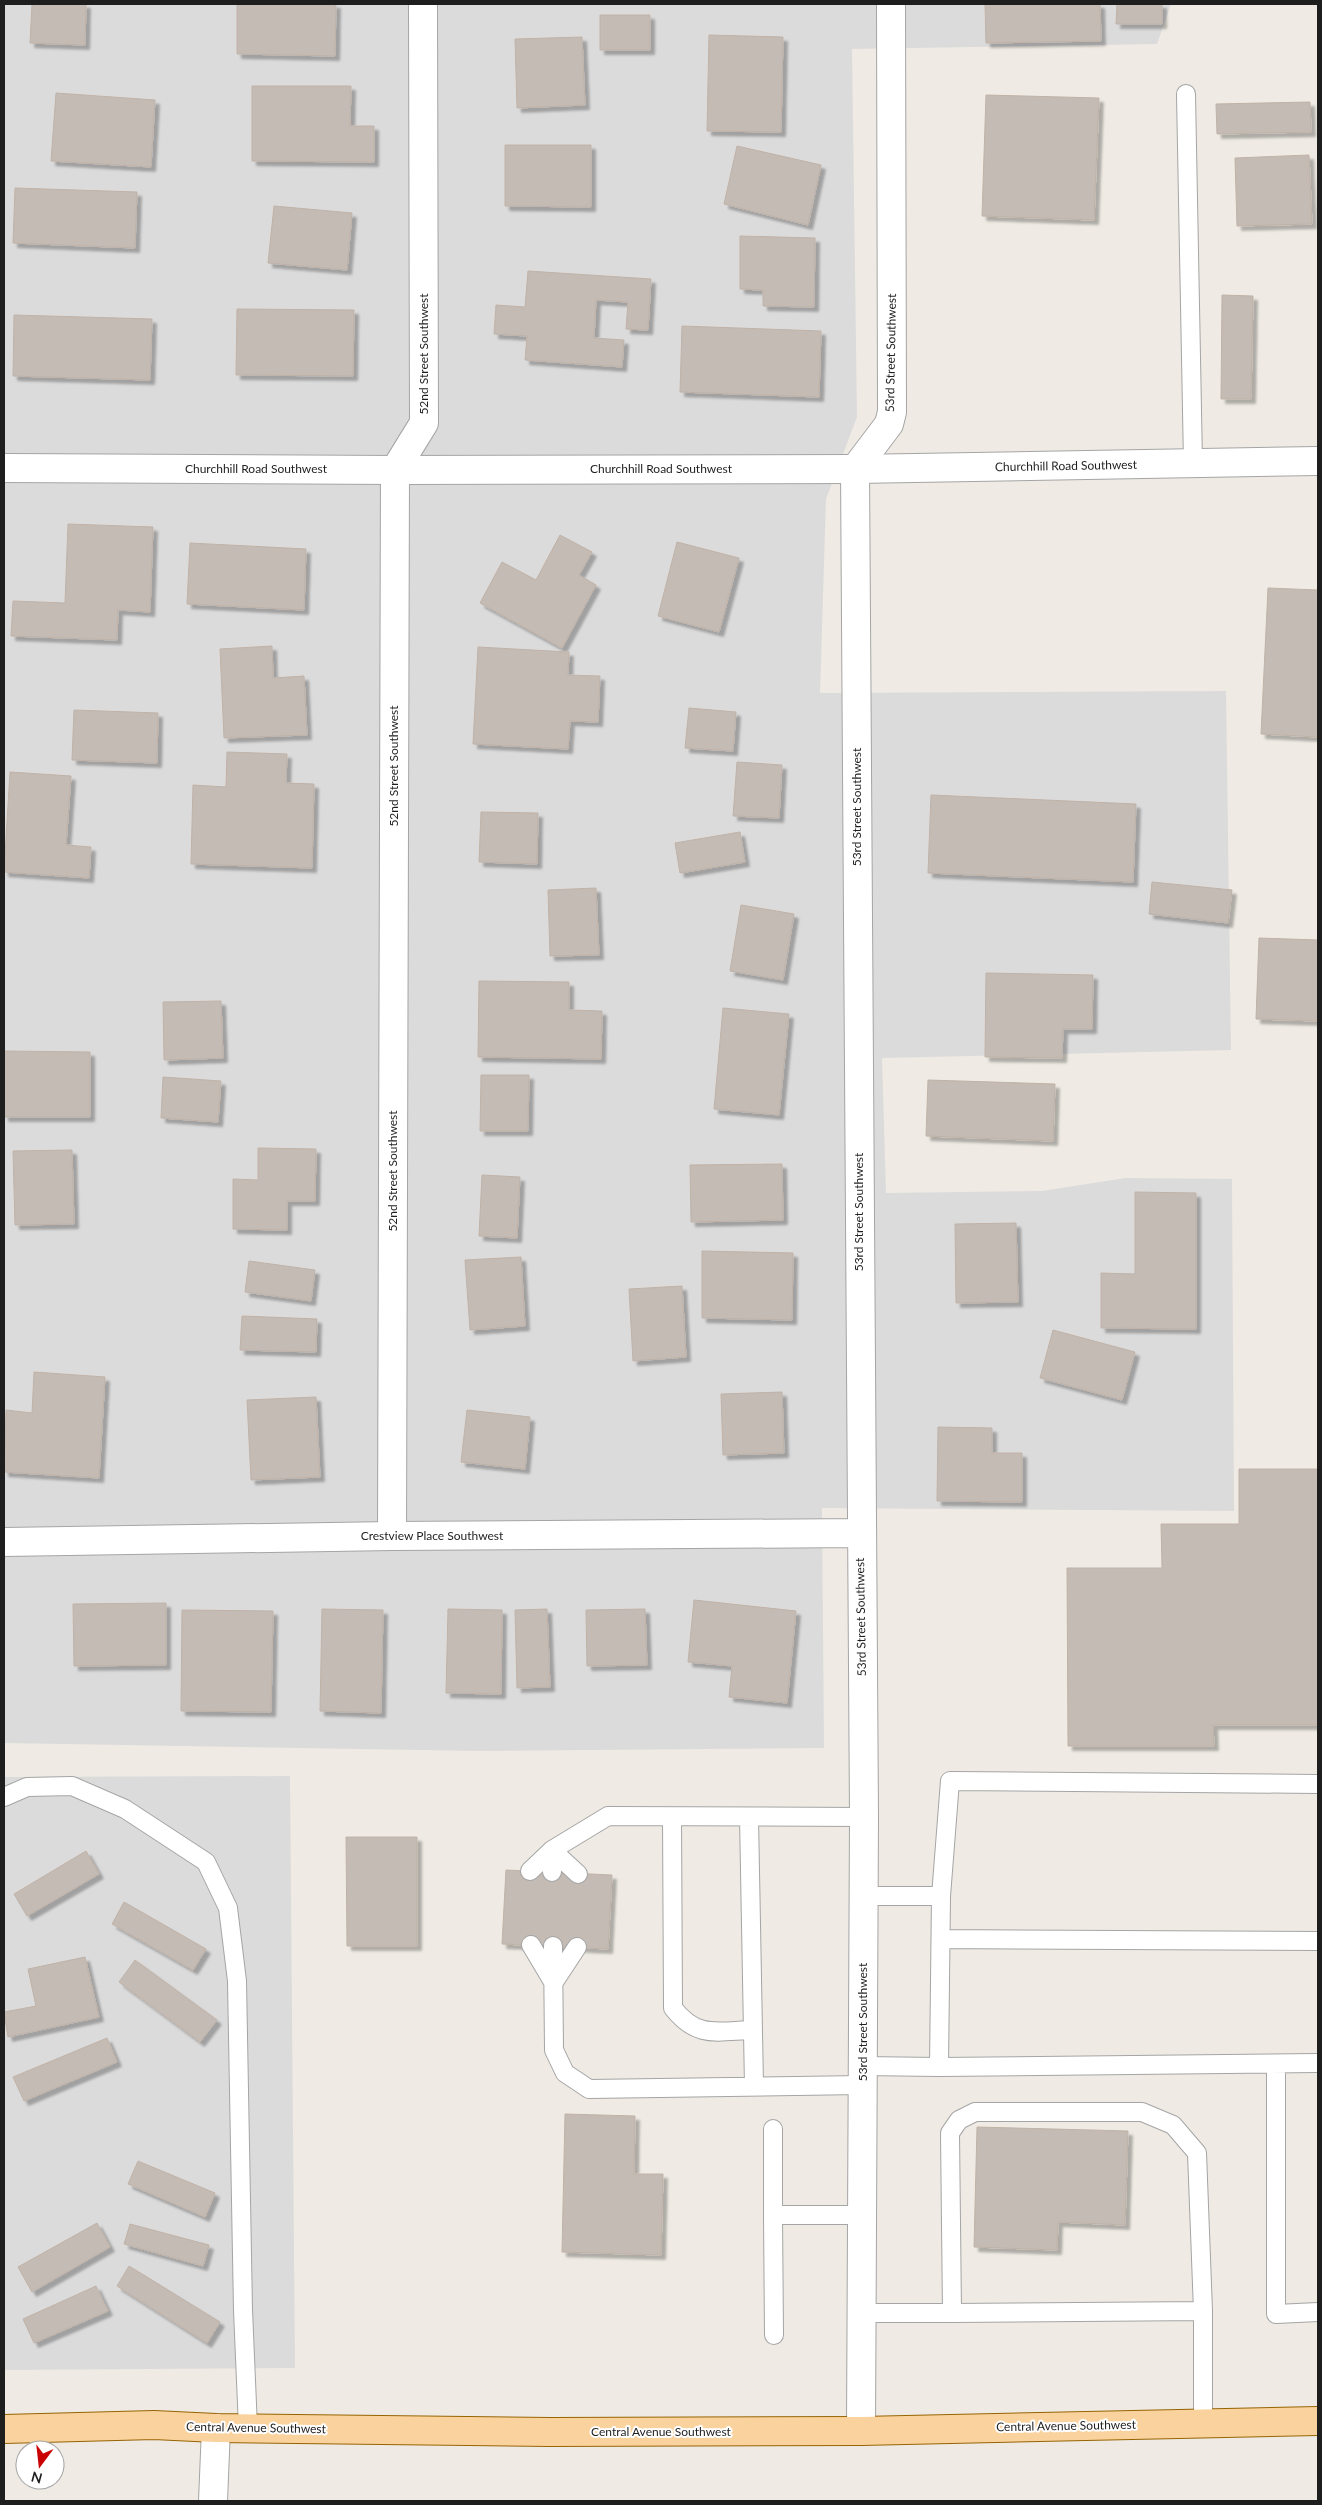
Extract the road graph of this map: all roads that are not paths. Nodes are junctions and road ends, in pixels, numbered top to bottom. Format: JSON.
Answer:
{"nodes":[{"id":1,"x":423,"y":4,"type":"edge"},
{"id":2,"x":891,"y":4,"type":"edge"},
{"id":3,"x":1186,"y":94,"type":"dead end"},
{"id":4,"x":1318,"y":462,"type":"edge"},
{"id":5,"x":1193,"y":463,"type":"junction"},
{"id":6,"x":4,"y":468,"type":"edge"},
{"id":7,"x":855,"y":469,"type":"junction"},
{"id":8,"x":395,"y":470,"type":"junction"},
{"id":9,"x":860,"y":1533,"type":"junction"},
{"id":10,"x":392,"y":1536,"type":"junction"},
{"id":11,"x":4,"y":1542,"type":"edge"},
{"id":12,"x":1318,"y":1784,"type":"edge"},
{"id":13,"x":4,"y":1797,"type":"edge"},
{"id":14,"x":672,"y":1817,"type":"junction"},
{"id":15,"x":749,"y":1817,"type":"junction"},
{"id":16,"x":864,"y":1817,"type":"junction"},
{"id":17,"x":552,"y":1850,"type":"junction"},
{"id":18,"x":530,"y":1871,"type":"dead end"},
{"id":19,"x":552,"y":1872,"type":"dead end"},
{"id":20,"x":578,"y":1874,"type":"dead end"},
{"id":21,"x":864,"y":1896,"type":"junction"},
{"id":22,"x":941,"y":1896,"type":"junction"},
{"id":23,"x":942,"y":1939,"type":"junction"},
{"id":24,"x":1318,"y":1941,"type":"edge"},
{"id":25,"x":531,"y":1945,"type":"dead end"},
{"id":26,"x":553,"y":1946,"type":"dead end"},
{"id":27,"x":577,"y":1947,"type":"dead end"},
{"id":28,"x":554,"y":1982,"type":"junction"},
{"id":29,"x":753,"y":2030,"type":"junction"},
{"id":30,"x":1318,"y":2063,"type":"edge"},
{"id":31,"x":1276,"y":2064,"type":"junction"},
{"id":32,"x":939,"y":2067,"type":"junction"},
{"id":33,"x":862,"y":2075,"type":"junction"},
{"id":34,"x":754,"y":2086,"type":"junction"},
{"id":35,"x":773,"y":2129,"type":"dead end"},
{"id":36,"x":773,"y":2214,"type":"junction"},
{"id":37,"x":862,"y":2216,"type":"junction"},
{"id":38,"x":1203,"y":2312,"type":"junction"},
{"id":39,"x":1318,"y":2312,"type":"edge"},
{"id":40,"x":861,"y":2313,"type":"junction"},
{"id":41,"x":952,"y":2313,"type":"junction"},
{"id":42,"x":774,"y":2334,"type":"dead end"},
{"id":43,"x":1318,"y":2421,"type":"edge"},
{"id":44,"x":1203,"y":2423,"type":"junction"},
{"id":45,"x":216,"y":2428,"type":"junction"},
{"id":46,"x":248,"y":2428,"type":"junction"},
{"id":47,"x":4,"y":2429,"type":"edge"},
{"id":48,"x":861,"y":2431,"type":"junction"},
{"id":49,"x":213,"y":2501,"type":"edge"}],
"edges":[{"from":1,"to":8,"type":"street","name":"52nd Street Southwest"},
{"from":2,"to":7,"type":"street","name":"53rd Street Southwest"},
{"from":3,"to":5,"type":"lane"},
{"from":4,"to":5,"type":"street","name":"Churchhill Road Southwest"},
{"from":5,"to":7,"type":"street","name":"Churchhill Road Southwest"},
{"from":6,"to":8,"type":"street","name":"Churchhill Road Southwest"},
{"from":7,"to":8,"type":"street","name":"Churchhill Road Southwest"},
{"from":7,"to":9,"type":"street","name":"53rd Street Southwest"},
{"from":8,"to":10,"type":"street","name":"52nd Street Southwest"},
{"from":9,"to":10,"type":"street","name":"Crestview Place Southwest"},
{"from":9,"to":16,"type":"street","name":"53rd Street Southwest"},
{"from":10,"to":11,"type":"street","name":"Crestview Place Southwest"},
{"from":12,"to":22,"type":"lane"},
{"from":13,"to":46,"type":"lane"},
{"from":14,"to":15,"type":"lane"},
{"from":14,"to":17,"type":"lane"},
{"from":14,"to":29,"type":"lane"},
{"from":15,"to":16,"type":"lane"},
{"from":15,"to":29,"type":"lane"},
{"from":16,"to":21,"type":"street","name":"53rd Street Southwest"},
{"from":17,"to":18,"type":"lane"},
{"from":17,"to":19,"type":"lane"},
{"from":17,"to":20,"type":"lane"},
{"from":21,"to":22,"type":"lane"},
{"from":21,"to":33,"type":"street","name":"53rd Street Southwest"},
{"from":22,"to":23,"type":"lane"},
{"from":23,"to":24,"type":"lane"},
{"from":23,"to":32,"type":"lane"},
{"from":25,"to":28,"type":"lane"},
{"from":26,"to":28,"type":"lane"},
{"from":27,"to":28,"type":"lane"},
{"from":28,"to":34,"type":"lane"},
{"from":29,"to":34,"type":"lane"},
{"from":30,"to":31,"type":"lane"},
{"from":31,"to":32,"type":"lane"},
{"from":31,"to":39,"type":"lane"},
{"from":32,"to":33,"type":"lane"},
{"from":33,"to":34,"type":"lane"},
{"from":33,"to":37,"type":"street","name":"53rd Street Southwest"},
{"from":35,"to":36,"type":"lane"},
{"from":36,"to":37,"type":"lane"},
{"from":36,"to":42,"type":"lane"},
{"from":37,"to":40,"type":"street","name":"53rd Street Southwest"},
{"from":38,"to":41,"type":"lane"},
{"from":38,"to":41,"type":"lane"},
{"from":38,"to":44,"type":"lane"},
{"from":40,"to":41,"type":"lane"},
{"from":40,"to":48,"type":"street","name":"53rd Street Southwest"},
{"from":43,"to":44,"type":"main road","name":"Central Avenue Southwest"},
{"from":44,"to":48,"type":"main road","name":"Central Avenue Southwest"},
{"from":45,"to":46,"type":"main road","name":"Central Avenue Southwest"},
{"from":45,"to":47,"type":"main road","name":"Central Avenue Southwest"},
{"from":45,"to":49,"type":"street"},
{"from":46,"to":48,"type":"main road","name":"Central Avenue Southwest"}]}
